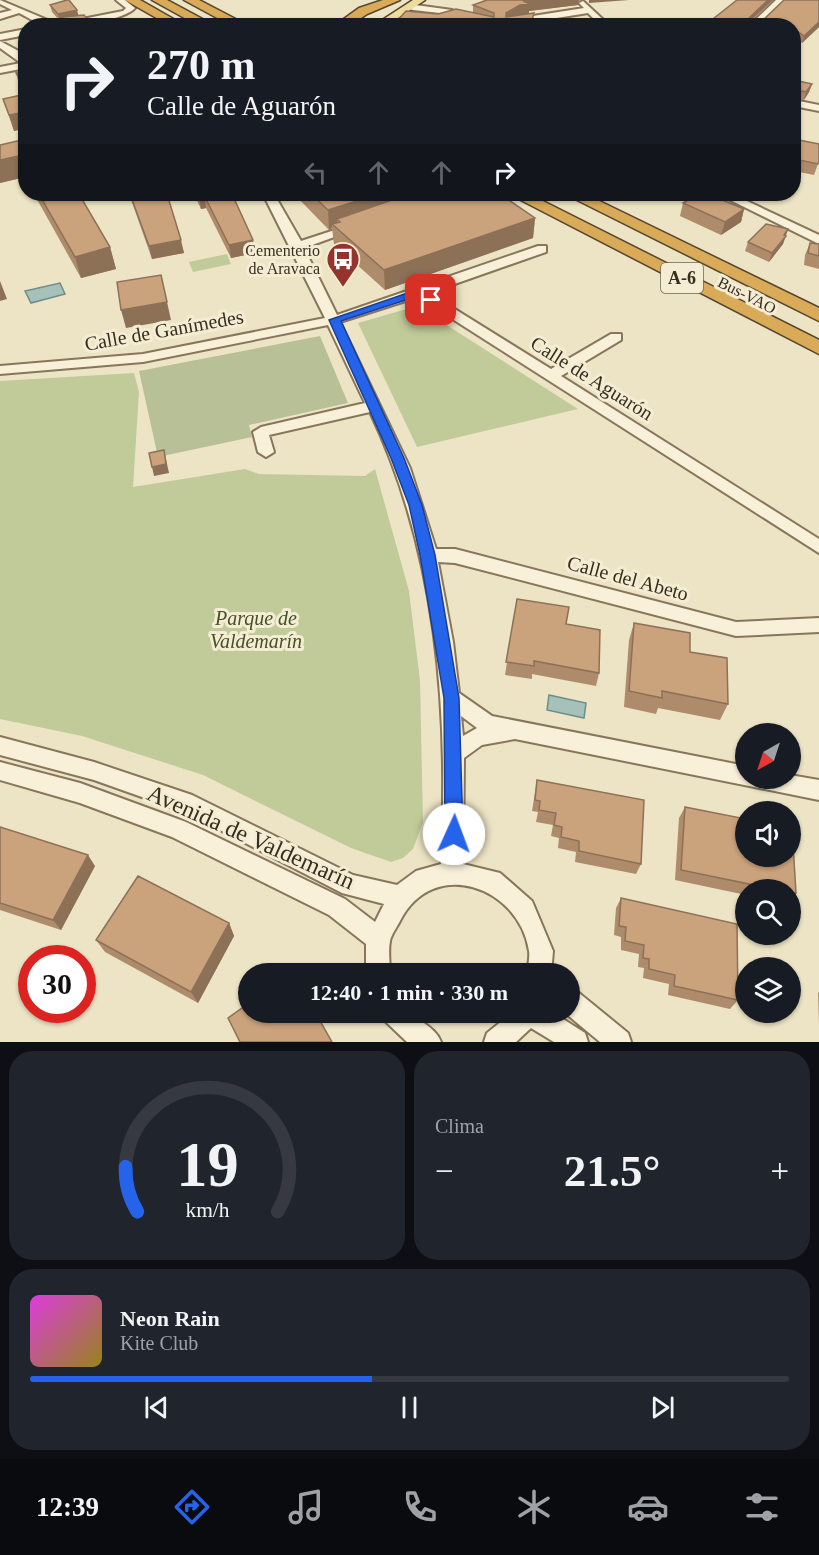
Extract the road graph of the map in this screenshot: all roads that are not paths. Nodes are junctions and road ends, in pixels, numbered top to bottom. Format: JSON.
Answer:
{"nodes":[{"id":1,"x":120,"y":0,"type":"edge"},
{"id":2,"x":141,"y":0,"type":"edge"},
{"id":3,"x":158,"y":0,"type":"edge"},
{"id":4,"x":179,"y":0,"type":"edge"},
{"id":5,"x":190,"y":0,"type":"edge"},
{"id":6,"x":580,"y":0,"type":"edge"},
{"id":7,"x":781,"y":0,"type":"edge"},
{"id":8,"x":0,"y":1,"type":"edge"},
{"id":9,"x":131,"y":4,"type":"edge"},
{"id":10,"x":402,"y":9,"type":"edge"},
{"id":11,"x":21,"y":10,"type":"junction"},
{"id":12,"x":436,"y":10,"type":"junction"},
{"id":13,"x":589,"y":10,"type":"junction"},
{"id":14,"x":355,"y":15,"type":"junction"},
{"id":15,"x":0,"y":16,"type":"edge"},
{"id":16,"x":38,"y":18,"type":"edge"},
{"id":17,"x":105,"y":18,"type":"edge"},
{"id":18,"x":161,"y":18,"type":"edge"},
{"id":19,"x":175,"y":18,"type":"edge"},
{"id":20,"x":193,"y":18,"type":"edge"},
{"id":21,"x":215,"y":18,"type":"edge"},
{"id":22,"x":227,"y":18,"type":"edge"},
{"id":23,"x":351,"y":18,"type":"edge"},
{"id":24,"x":432,"y":18,"type":"edge"},
{"id":25,"x":466,"y":18,"type":"edge"},
{"id":26,"x":549,"y":18,"type":"edge"},
{"id":27,"x":598,"y":18,"type":"edge"},
{"id":28,"x":762,"y":18,"type":"edge"},
{"id":29,"x":18,"y":34,"type":"edge"},
{"id":30,"x":0,"y":37,"type":"edge"},
{"id":31,"x":18,"y":41,"type":"edge"},
{"id":32,"x":0,"y":44,"type":"edge"},
{"id":33,"x":18,"y":50,"type":"edge"},
{"id":34,"x":9,"y":52,"type":"junction"},
{"id":35,"x":18,"y":57,"type":"edge"},
{"id":36,"x":18,"y":67,"type":"edge"},
{"id":37,"x":0,"y":70,"type":"edge"},
{"id":38,"x":801,"y":104,"type":"edge"},
{"id":39,"x":819,"y":108,"type":"edge"},
{"id":40,"x":273,"y":201,"type":"edge"},
{"id":41,"x":546,"y":201,"type":"edge"},
{"id":42,"x":547,"y":201,"type":"edge"},
{"id":43,"x":547,"y":201,"type":"edge"},
{"id":44,"x":587,"y":201,"type":"edge"},
{"id":45,"x":740,"y":201,"type":"edge"},
{"id":46,"x":364,"y":224,"type":"edge"},
{"id":47,"x":817,"y":236,"type":"edge"},
{"id":48,"x":299,"y":246,"type":"junction"},
{"id":49,"x":542,"y":249,"type":"dead end"},
{"id":50,"x":419,"y":292,"type":"junction"},
{"id":51,"x":819,"y":315,"type":"edge"},
{"id":52,"x":334,"y":320,"type":"junction"},
{"id":53,"x":819,"y":332,"type":"edge"},
{"id":54,"x":616,"y":337,"type":"dead end"},
{"id":55,"x":819,"y":348,"type":"edge"},
{"id":56,"x":819,"y":358,"type":"edge"},
{"id":57,"x":0,"y":370,"type":"edge"},
{"id":58,"x":550,"y":376,"type":"junction"},
{"id":59,"x":374,"y":406,"type":"junction"},
{"id":60,"x":266,"y":452,"type":"dead end"},
{"id":61,"x":819,"y":547,"type":"edge"},
{"id":62,"x":428,"y":555,"type":"junction"},
{"id":63,"x":819,"y":625,"type":"edge"},
{"id":64,"x":452,"y":698,"type":"junction"},
{"id":65,"x":520,"y":732,"type":"junction"},
{"id":66,"x":3,"y":753,"type":"edge"},
{"id":67,"x":454,"y":753,"type":"junction"},
{"id":68,"x":0,"y":771,"type":"edge"},
{"id":69,"x":735,"y":774,"type":"edge"},
{"id":70,"x":801,"y":786,"type":"edge"},
{"id":71,"x":819,"y":790,"type":"edge"},
{"id":72,"x":452,"y":872,"type":"junction"},
{"id":73,"x":400,"y":897,"type":"junction"},
{"id":74,"x":378,"y":939,"type":"junction"},
{"id":75,"x":378,"y":963,"type":"edge"},
{"id":76,"x":539,"y":963,"type":"edge"},
{"id":77,"x":580,"y":1010,"type":"edge"},
{"id":78,"x":404,"y":1023,"type":"edge"},
{"id":79,"x":521,"y":1023,"type":"edge"},
{"id":80,"x":546,"y":1023,"type":"edge"},
{"id":81,"x":429,"y":1042,"type":"edge"},
{"id":82,"x":496,"y":1042,"type":"edge"},
{"id":83,"x":576,"y":1042,"type":"edge"},
{"id":84,"x":619,"y":1042,"type":"edge"}],
"edges":[{"from":1,"to":9,"type":"street"},
{"from":2,"to":19,"type":"highway"},
{"from":3,"to":20,"type":"highway"},
{"from":4,"to":21,"type":"highway"},
{"from":5,"to":22,"type":"highway"},
{"from":6,"to":13,"type":"street"},
{"from":7,"to":28,"type":"street"},
{"from":8,"to":11,"type":"street"},
{"from":9,"to":17,"type":"street"},
{"from":9,"to":18,"type":"highway"},
{"from":10,"to":12,"type":"street"},
{"from":10,"to":14,"type":"highway"},
{"from":10,"to":14,"type":"highway"},
{"from":11,"to":15,"type":"street"},
{"from":11,"to":16,"type":"street"},
{"from":12,"to":24,"type":"street"},
{"from":12,"to":25,"type":"street"},
{"from":13,"to":26,"type":"street"},
{"from":13,"to":27,"type":"street"},
{"from":14,"to":23,"type":"highway"},
{"from":29,"to":30,"type":"street"},
{"from":31,"to":32,"type":"street"},
{"from":32,"to":34,"type":"street"},
{"from":33,"to":34,"type":"street"},
{"from":34,"to":35,"type":"street"},
{"from":36,"to":37,"type":"street"},
{"from":38,"to":39,"type":"street"},
{"from":40,"to":48,"type":"street"},
{"from":41,"to":56,"type":"highway"},
{"from":42,"to":53,"type":"highway","name":"Bus-VAO"},
{"from":43,"to":55,"type":"highway","number":"A-6"},
{"from":44,"to":51,"type":"highway","number":"A-6"},
{"from":45,"to":47,"type":"street"},
{"from":46,"to":48,"type":"street"},
{"from":48,"to":52,"type":"street"},
{"from":49,"to":50,"type":"street"},
{"from":50,"to":52,"type":"street"},
{"from":50,"to":58,"type":"street","name":"Calle de Aguarón"},
{"from":52,"to":57,"type":"street","name":"Calle de Ganímedes"},
{"from":52,"to":59,"type":"street"},
{"from":54,"to":58,"type":"street"},
{"from":58,"to":61,"type":"street","name":"Calle de Aguarón"},
{"from":59,"to":60,"type":"street"},
{"from":59,"to":62,"type":"street"},
{"from":62,"to":63,"type":"street","name":"Calle del Abeto"},
{"from":62,"to":64,"type":"street"},
{"from":64,"to":65,"type":"street"},
{"from":64,"to":67,"type":"street"},
{"from":65,"to":67,"type":"street"},
{"from":65,"to":69,"type":"street"},
{"from":66,"to":73,"type":"street","name":"Avenida de Valdemarín"},
{"from":67,"to":72,"type":"street"},
{"from":68,"to":74,"type":"street","name":"Avenida de Valdemarín"},
{"from":70,"to":71,"type":"street"},
{"from":72,"to":73,"type":"street"},
{"from":72,"to":76,"type":"street"},
{"from":73,"to":74,"type":"street"},
{"from":74,"to":75,"type":"street"},
{"from":77,"to":84,"type":"street"},
{"from":78,"to":81,"type":"street"},
{"from":79,"to":82,"type":"street"},
{"from":80,"to":83,"type":"street"}]}
